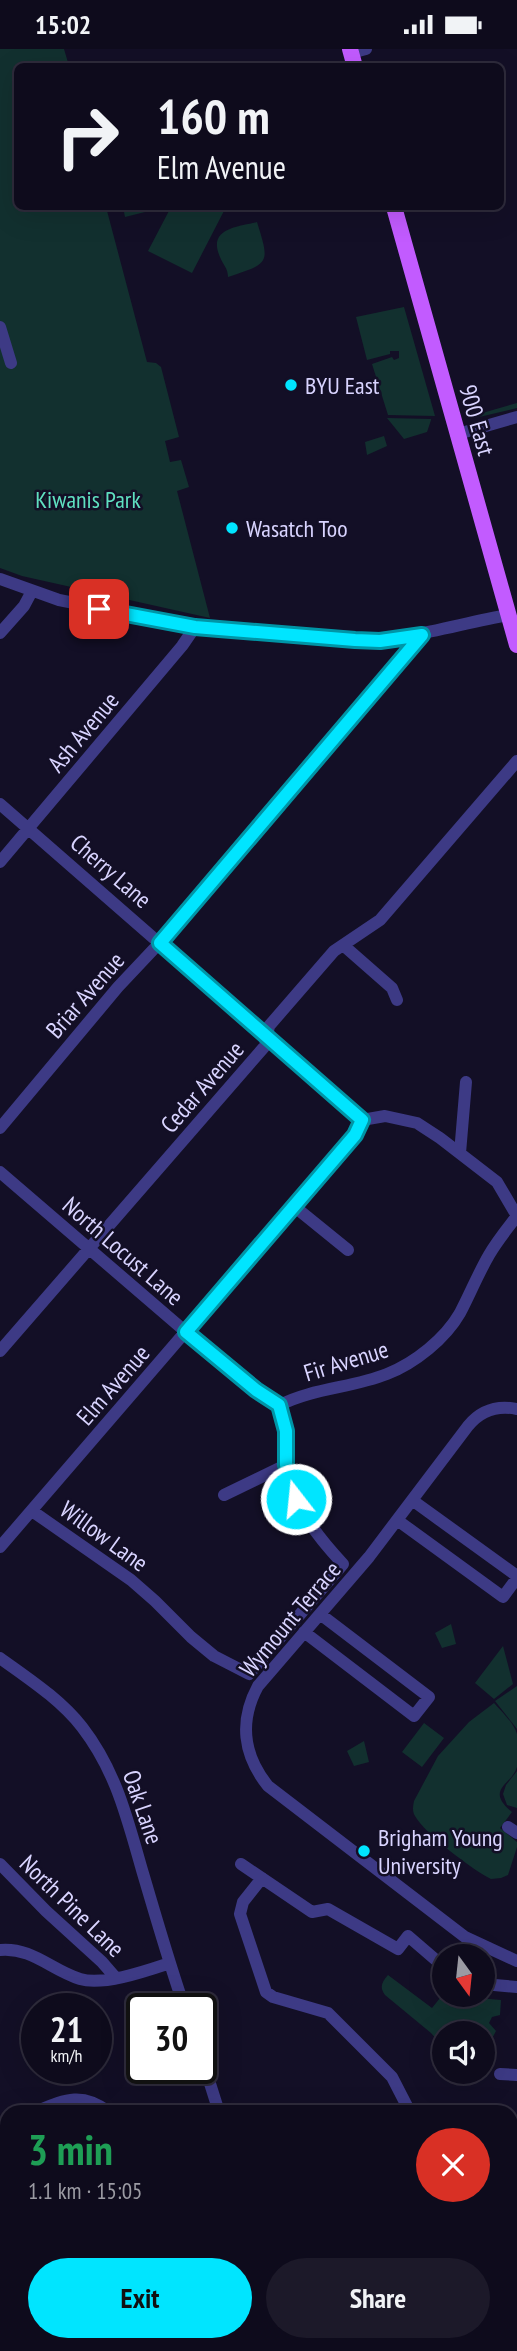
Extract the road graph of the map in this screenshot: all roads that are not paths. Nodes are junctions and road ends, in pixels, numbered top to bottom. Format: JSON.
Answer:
{"nodes":[{"id":1,"x":395,"y":210,"type":"edge"},
{"id":2,"x":0,"y":327,"type":"edge"},
{"id":3,"x":11,"y":363,"type":"dead end"},
{"id":4,"x":517,"y":417,"type":"edge"},
{"id":5,"x":458,"y":434,"type":"junction"},
{"id":6,"x":0,"y":579,"type":"edge"},
{"id":7,"x":32,"y":591,"type":"junction"},
{"id":8,"x":508,"y":615,"type":"junction"},
{"id":9,"x":195,"y":627,"type":"junction"},
{"id":10,"x":0,"y":633,"type":"edge"},
{"id":11,"x":422,"y":635,"type":"junction"},
{"id":12,"x":517,"y":645,"type":"edge"},
{"id":13,"x":517,"y":761,"type":"edge"},
{"id":14,"x":0,"y":804,"type":"edge"},
{"id":15,"x":29,"y":828,"type":"junction"},
{"id":16,"x":0,"y":862,"type":"edge"},
{"id":17,"x":160,"y":943,"type":"junction"},
{"id":18,"x":343,"y":945,"type":"junction"},
{"id":19,"x":397,"y":1000,"type":"dead end"},
{"id":20,"x":267,"y":1036,"type":"junction"},
{"id":21,"x":466,"y":1082,"type":"dead end"},
{"id":22,"x":362,"y":1120,"type":"junction"},
{"id":23,"x":0,"y":1128,"type":"edge"},
{"id":24,"x":460,"y":1153,"type":"junction"},
{"id":25,"x":0,"y":1173,"type":"edge"},
{"id":26,"x":295,"y":1207,"type":"junction"},
{"id":27,"x":517,"y":1216,"type":"edge"},
{"id":28,"x":88,"y":1248,"type":"junction"},
{"id":29,"x":348,"y":1250,"type":"dead end"},
{"id":30,"x":186,"y":1332,"type":"junction"},
{"id":31,"x":0,"y":1351,"type":"edge"},
{"id":32,"x":279,"y":1405,"type":"junction"},
{"id":33,"x":517,"y":1409,"type":"edge"},
{"id":34,"x":286,"y":1465,"type":"junction"},
{"id":35,"x":224,"y":1495,"type":"dead end"},
{"id":36,"x":412,"y":1500,"type":"junction"},
{"id":37,"x":32,"y":1511,"type":"junction"},
{"id":38,"x":397,"y":1520,"type":"junction"},
{"id":39,"x":0,"y":1547,"type":"edge"},
{"id":40,"x":517,"y":1577,"type":"edge"},
{"id":41,"x":320,"y":1614,"type":"junction"},
{"id":42,"x":304,"y":1632,"type":"junction"},
{"id":43,"x":0,"y":1658,"type":"edge"},
{"id":44,"x":0,"y":1864,"type":"edge"},
{"id":45,"x":241,"y":1864,"type":"dead end"},
{"id":46,"x":262,"y":1878,"type":"junction"},
{"id":47,"x":0,"y":1950,"type":"edge"},
{"id":48,"x":432,"y":1956,"type":"edge"},
{"id":49,"x":517,"y":1961,"type":"edge"},
{"id":50,"x":170,"y":1963,"type":"junction"},
{"id":51,"x":115,"y":1977,"type":"junction"},
{"id":52,"x":495,"y":1985,"type":"edge"},
{"id":53,"x":517,"y":1986,"type":"edge"},
{"id":54,"x":180,"y":1993,"type":"edge"},
{"id":55,"x":500,"y":2074,"type":"dead end"},
{"id":56,"x":517,"y":2075,"type":"edge"},
{"id":57,"x":210,"y":2084,"type":"edge"},
{"id":58,"x":52,"y":2105,"type":"edge"},
{"id":59,"x":98,"y":2105,"type":"edge"},
{"id":60,"x":217,"y":2105,"type":"edge"},
{"id":61,"x":406,"y":2105,"type":"edge"}],
"edges":[{"from":1,"to":5,"type":"main road","name":"900 East"},
{"from":2,"to":3,"type":"street"},
{"from":4,"to":5,"type":"street"},
{"from":5,"to":8,"type":"main road","name":"900 East"},
{"from":6,"to":7,"type":"street"},
{"from":7,"to":9,"type":"street"},
{"from":7,"to":10,"type":"street"},
{"from":8,"to":11,"type":"street"},
{"from":8,"to":12,"type":"main road","name":"900 East"},
{"from":9,"to":11,"type":"street"},
{"from":9,"to":15,"type":"street","name":"Ash Avenue"},
{"from":11,"to":17,"type":"street","name":"Briar Avenue"},
{"from":13,"to":18,"type":"street","name":"Cedar Avenue"},
{"from":14,"to":15,"type":"street","name":"Cherry Lane"},
{"from":15,"to":16,"type":"street","name":"Ash Avenue"},
{"from":15,"to":17,"type":"street","name":"Cherry Lane"},
{"from":17,"to":20,"type":"street","name":"Cherry Lane"},
{"from":17,"to":23,"type":"street","name":"Briar Avenue"},
{"from":18,"to":19,"type":"street"},
{"from":18,"to":20,"type":"street","name":"Cedar Avenue"},
{"from":20,"to":22,"type":"street","name":"Cherry Lane"},
{"from":20,"to":28,"type":"street","name":"Cedar Avenue"},
{"from":21,"to":24,"type":"street"},
{"from":22,"to":24,"type":"street"},
{"from":22,"to":26,"type":"street","name":"Elm Avenue"},
{"from":24,"to":27,"type":"street"},
{"from":25,"to":28,"type":"street","name":"North Locust Lane"},
{"from":26,"to":29,"type":"street"},
{"from":26,"to":30,"type":"street","name":"Elm Avenue"},
{"from":27,"to":32,"type":"street","name":"Fir Avenue"},
{"from":28,"to":30,"type":"street","name":"North Locust Lane"},
{"from":28,"to":31,"type":"street","name":"Cedar Avenue"},
{"from":30,"to":32,"type":"street","name":"North Locust Lane"},
{"from":30,"to":37,"type":"street","name":"Elm Avenue"},
{"from":32,"to":34,"type":"street"},
{"from":33,"to":36,"type":"street","name":"Wymount Terrace"},
{"from":34,"to":35,"type":"street"},
{"from":34,"to":37,"type":"street","name":"Willow Lane"},
{"from":36,"to":38,"type":"street","name":"Wymount Terrace"},
{"from":36,"to":40,"type":"street"},
{"from":37,"to":39,"type":"street","name":"Elm Avenue"},
{"from":38,"to":40,"type":"street"},
{"from":38,"to":41,"type":"street","name":"Wymount Terrace"},
{"from":41,"to":42,"type":"street","name":"Wymount Terrace"},
{"from":41,"to":42,"type":"street"},
{"from":42,"to":49,"type":"street","name":"Wymount Terrace"},
{"from":43,"to":50,"type":"street","name":"Oak Lane"},
{"from":44,"to":51,"type":"street","name":"North Pine Lane"},
{"from":45,"to":46,"type":"street"},
{"from":46,"to":48,"type":"street"},
{"from":46,"to":61,"type":"street"},
{"from":47,"to":51,"type":"street"},
{"from":50,"to":51,"type":"street"},
{"from":50,"to":54,"type":"street","name":"Oak Lane"},
{"from":52,"to":53,"type":"street"},
{"from":55,"to":56,"type":"street"},
{"from":57,"to":60,"type":"street"},
{"from":58,"to":59,"type":"street"}]}
